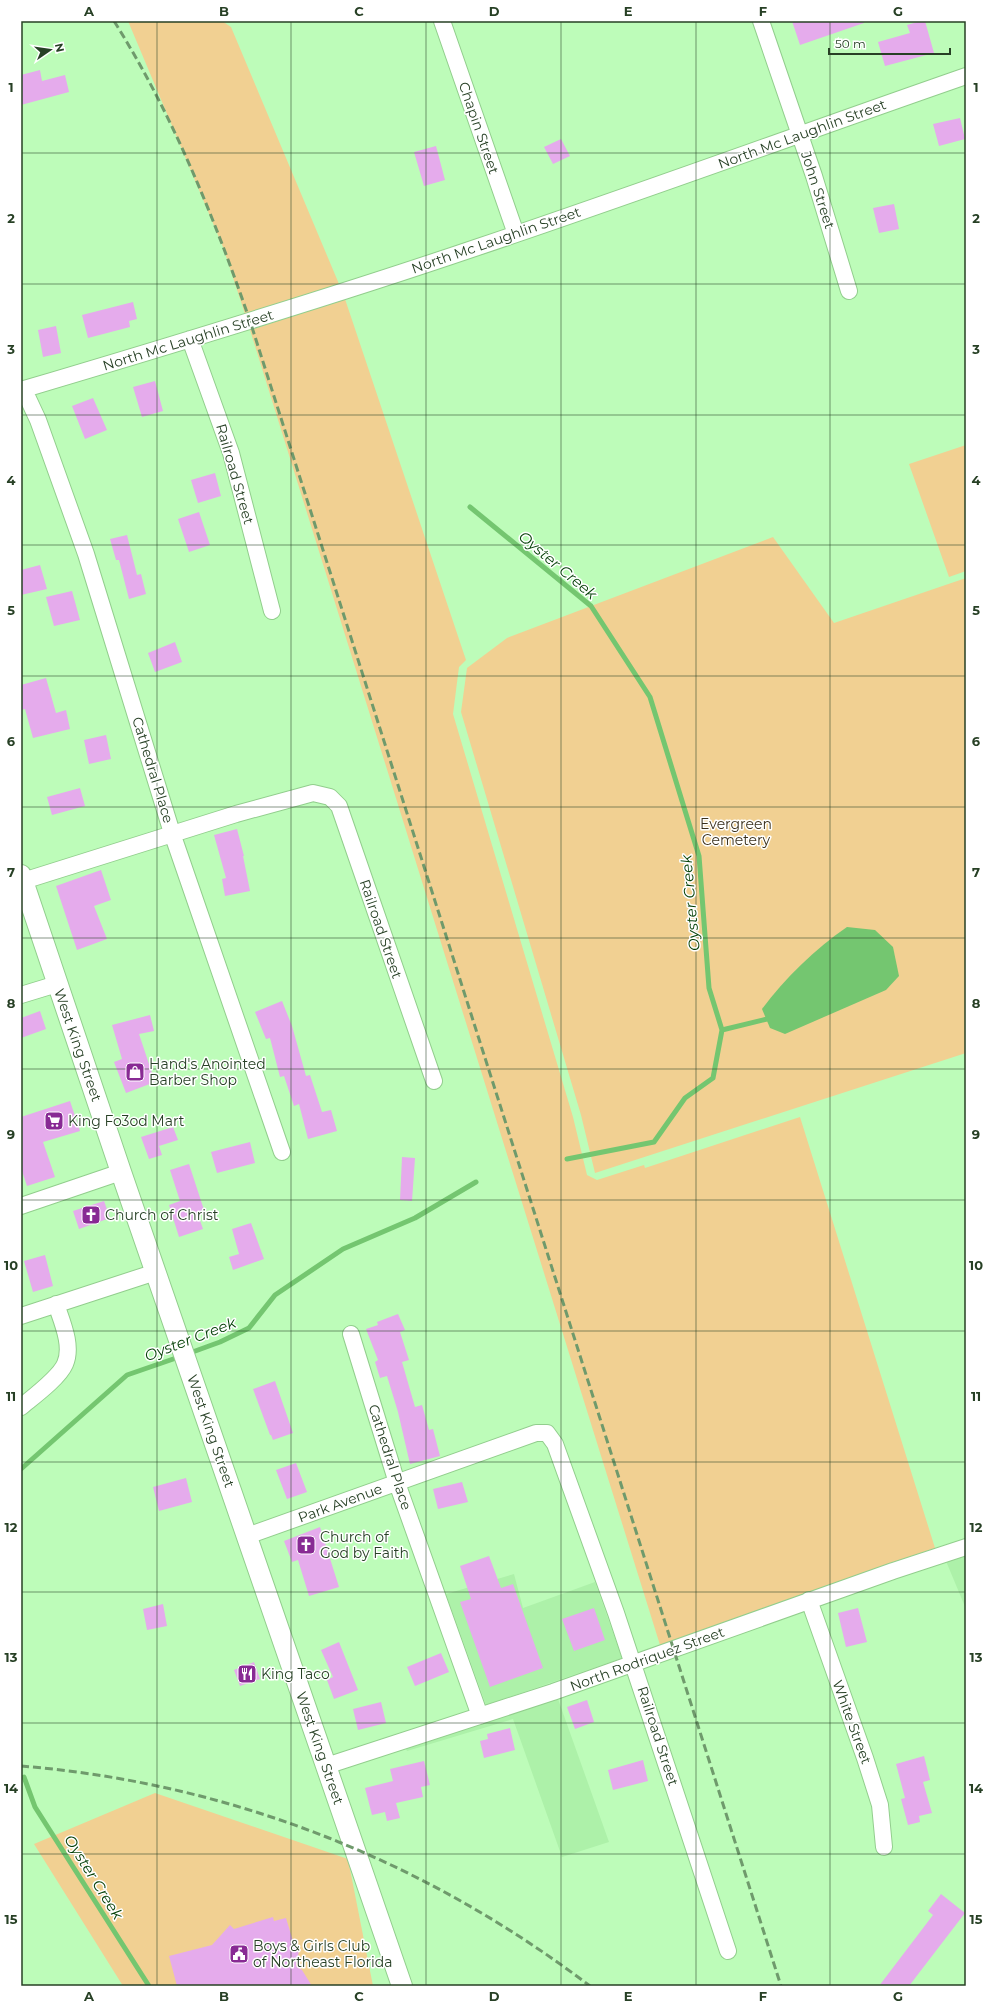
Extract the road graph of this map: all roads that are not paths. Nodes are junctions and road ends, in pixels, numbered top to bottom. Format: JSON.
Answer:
{"nodes":[{"id":1,"x":442,"y":21,"type":"edge"},
{"id":2,"x":761,"y":21,"type":"edge"},
{"id":3,"x":966,"y":76,"type":"edge"},
{"id":4,"x":799,"y":134,"type":"junction"},
{"id":5,"x":516,"y":234,"type":"junction"},
{"id":6,"x":850,"y":291,"type":"dead end"},
{"id":7,"x":190,"y":339,"type":"junction"},
{"id":8,"x":22,"y":390,"type":"edge"},
{"id":9,"x":272,"y":611,"type":"dead end"},
{"id":10,"x":172,"y":834,"type":"junction"},
{"id":11,"x":22,"y":878,"type":"edge"},
{"id":12,"x":57,"y":984,"type":"junction"},
{"id":13,"x":21,"y":995,"type":"edge"},
{"id":14,"x":434,"y":1081,"type":"dead end"},
{"id":15,"x":282,"y":1152,"type":"dead end"},
{"id":16,"x":121,"y":1172,"type":"junction"},
{"id":17,"x":21,"y":1206,"type":"edge"},
{"id":18,"x":156,"y":1272,"type":"junction"},
{"id":19,"x":56,"y":1304,"type":"junction"},
{"id":20,"x":21,"y":1316,"type":"edge"},
{"id":21,"x":351,"y":1334,"type":"dead end"},
{"id":22,"x":21,"y":1407,"type":"edge"},
{"id":23,"x":547,"y":1434,"type":"joint"},
{"id":24,"x":397,"y":1483,"type":"junction"},
{"id":25,"x":247,"y":1536,"type":"junction"},
{"id":26,"x":966,"y":1547,"type":"edge"},
{"id":27,"x":809,"y":1600,"type":"junction"},
{"id":28,"x":634,"y":1663,"type":"junction"},
{"id":29,"x":480,"y":1716,"type":"junction"},
{"id":30,"x":326,"y":1766,"type":"junction"},
{"id":31,"x":884,"y":1847,"type":"dead end"},
{"id":32,"x":728,"y":1951,"type":"dead end"},
{"id":33,"x":402,"y":1986,"type":"edge"}],
"edges":[{"from":1,"to":5,"type":"street","name":"Chapin Street"},
{"from":2,"to":4,"type":"street","name":"John Street"},
{"from":3,"to":4,"type":"street","name":"North Mc Laughlin Street"},
{"from":4,"to":5,"type":"street","name":"North Mc Laughlin Street"},
{"from":4,"to":6,"type":"street","name":"John Street"},
{"from":5,"to":7,"type":"street","name":"North Mc Laughlin Street"},
{"from":7,"to":8,"type":"street","name":"North Mc Laughlin Street"},
{"from":7,"to":9,"type":"street","name":"Railroad Street"},
{"from":8,"to":10,"type":"street","name":"Cathedral Place"},
{"from":10,"to":11,"type":"street"},
{"from":10,"to":14,"type":"street","name":"Railroad Street"},
{"from":10,"to":15,"type":"street","name":"Cathedral Place"},
{"from":11,"to":12,"type":"main road","name":"West King Street"},
{"from":12,"to":13,"type":"street"},
{"from":12,"to":16,"type":"main road","name":"West King Street"},
{"from":16,"to":17,"type":"street"},
{"from":16,"to":18,"type":"main road","name":"West King Street"},
{"from":18,"to":19,"type":"street"},
{"from":18,"to":25,"type":"main road","name":"West King Street"},
{"from":19,"to":20,"type":"street"},
{"from":19,"to":22,"type":"street"},
{"from":21,"to":24,"type":"street","name":"Cathedral Place"},
{"from":23,"to":24,"type":"street","name":"Park Avenue"},
{"from":23,"to":28,"type":"street","name":"Railroad Street"},
{"from":24,"to":25,"type":"street","name":"Park Avenue"},
{"from":24,"to":29,"type":"street","name":"Cathedral Place"},
{"from":25,"to":30,"type":"main road","name":"West King Street"},
{"from":26,"to":27,"type":"street","name":"North Rodriquez Street"},
{"from":27,"to":28,"type":"street","name":"North Rodriquez Street"},
{"from":27,"to":31,"type":"street","name":"White Street"},
{"from":28,"to":29,"type":"street","name":"North Rodriquez Street"},
{"from":28,"to":32,"type":"street","name":"Railroad Street"},
{"from":29,"to":30,"type":"street","name":"North Rodriquez Street"},
{"from":30,"to":33,"type":"main road","name":"West King Street"}]}
